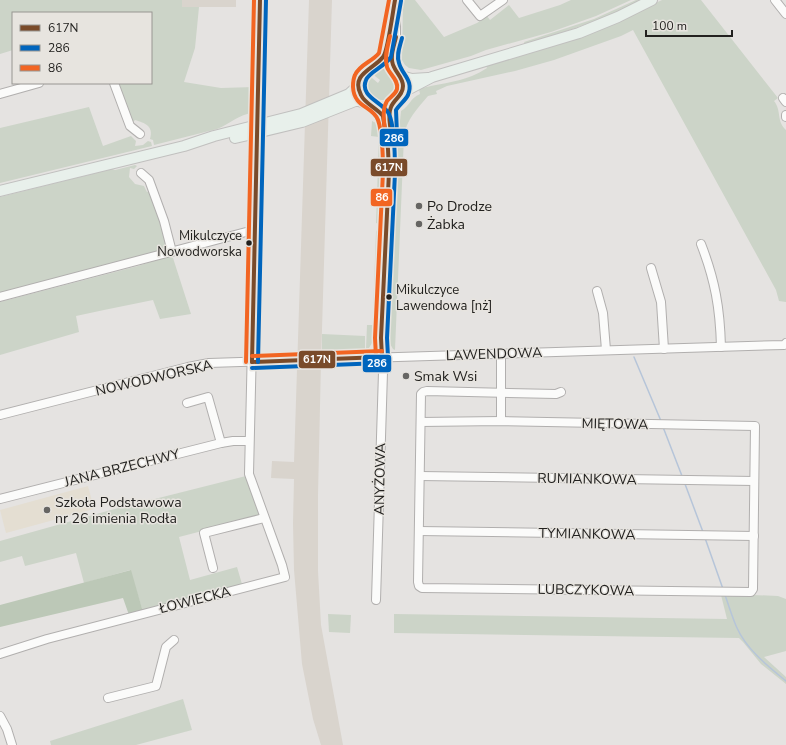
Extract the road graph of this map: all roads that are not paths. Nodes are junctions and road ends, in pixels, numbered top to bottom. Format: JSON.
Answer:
{"nodes":[{"id":1,"x":260,"y":0,"type":"edge"},
{"id":2,"x":467,"y":0,"type":"edge"},
{"id":3,"x":503,"y":0,"type":"edge"},
{"id":4,"x":652,"y":0,"type":"edge"},
{"id":5,"x":775,"y":0,"type":"edge"},
{"id":6,"x":394,"y":2,"type":"edge"},
{"id":7,"x":786,"y":14,"type":"edge"},
{"id":8,"x":376,"y":64,"type":"junction"},
{"id":9,"x":397,"y":72,"type":"junction"},
{"id":10,"x":432,"y":77,"type":"junction"},
{"id":11,"x":35,"y":84,"type":"edge"},
{"id":12,"x":114,"y":84,"type":"edge"},
{"id":13,"x":359,"y":85,"type":"junction"},
{"id":14,"x":0,"y":94,"type":"edge"},
{"id":15,"x":401,"y":96,"type":"junction"},
{"id":16,"x":392,"y":105,"type":"junction"},
{"id":17,"x":372,"y":106,"type":"junction"},
{"id":18,"x":257,"y":129,"type":"junction"},
{"id":19,"x":140,"y":134,"type":"dead end"},
{"id":20,"x":388,"y":150,"type":"junction"},
{"id":21,"x":141,"y":173,"type":"dead end"},
{"id":22,"x":0,"y":191,"type":"edge"},
{"id":23,"x":254,"y":232,"type":"junction"},
{"id":24,"x":700,"y":244,"type":"dead end"},
{"id":25,"x":172,"y":252,"type":"junction"},
{"id":26,"x":651,"y":268,"type":"dead end"},
{"id":27,"x":598,"y":291,"type":"dead end"},
{"id":28,"x":0,"y":297,"type":"edge"},
{"id":29,"x":786,"y":343,"type":"edge"},
{"id":30,"x":721,"y":347,"type":"junction"},
{"id":31,"x":664,"y":348,"type":"junction"},
{"id":32,"x":606,"y":350,"type":"junction"},
{"id":33,"x":502,"y":354,"type":"junction"},
{"id":34,"x":382,"y":358,"type":"junction"},
{"id":35,"x":252,"y":362,"type":"junction"},
{"id":36,"x":561,"y":392,"type":"dead end"},
{"id":37,"x":502,"y":394,"type":"junction"},
{"id":38,"x":187,"y":403,"type":"dead end"},
{"id":39,"x":0,"y":415,"type":"edge"},
{"id":40,"x":501,"y":421,"type":"junction"},
{"id":41,"x":421,"y":422,"type":"junction"},
{"id":42,"x":249,"y":441,"type":"junction"},
{"id":43,"x":221,"y":443,"type":"junction"},
{"id":44,"x":420,"y":476,"type":"junction"},
{"id":45,"x":754,"y":481,"type":"junction"},
{"id":46,"x":0,"y":499,"type":"edge"},
{"id":47,"x":264,"y":518,"type":"junction"},
{"id":48,"x":419,"y":531,"type":"junction"},
{"id":49,"x":754,"y":536,"type":"junction"},
{"id":50,"x":213,"y":568,"type":"dead end"},
{"id":51,"x":376,"y":600,"type":"dead end"},
{"id":52,"x":174,"y":640,"type":"dead end"},
{"id":53,"x":0,"y":654,"type":"edge"},
{"id":54,"x":108,"y":698,"type":"dead end"},
{"id":55,"x":0,"y":716,"type":"edge"},
{"id":56,"x":12,"y":745,"type":"edge"}],
"edges":[{"from":1,"to":18,"type":"street","name":"ŁOWIECKA"},
{"from":2,"to":3,"type":"street"},
{"from":4,"to":10,"type":"main road"},
{"from":5,"to":7,"type":"street"},
{"from":6,"to":8,"type":"street"},
{"from":6,"to":9,"type":"street"},
{"from":8,"to":9,"type":"main road"},
{"from":8,"to":13,"type":"main road"},
{"from":9,"to":10,"type":"main road"},
{"from":9,"to":15,"type":"main road"},
{"from":10,"to":15,"type":"main road"},
{"from":11,"to":14,"type":"street"},
{"from":12,"to":19,"type":"street"},
{"from":13,"to":17,"type":"main road"},
{"from":13,"to":18,"type":"main road"},
{"from":15,"to":16,"type":"main road"},
{"from":16,"to":17,"type":"main road"},
{"from":16,"to":20,"type":"street"},
{"from":17,"to":18,"type":"main road"},
{"from":17,"to":20,"type":"street"},
{"from":18,"to":22,"type":"main road"},
{"from":18,"to":23,"type":"street","name":"ŁOWIECKA"},
{"from":20,"to":34,"type":"street","name":"ANYŻOWA"},
{"from":21,"to":25,"type":"street"},
{"from":23,"to":25,"type":"street"},
{"from":23,"to":35,"type":"street","name":"ŁOWIECKA"},
{"from":24,"to":30,"type":"street"},
{"from":25,"to":28,"type":"street"},
{"from":26,"to":31,"type":"street"},
{"from":27,"to":32,"type":"street"},
{"from":29,"to":30,"type":"street","name":"LAWENDOWA"},
{"from":30,"to":31,"type":"street","name":"LAWENDOWA"},
{"from":31,"to":32,"type":"street","name":"LAWENDOWA"},
{"from":32,"to":33,"type":"street","name":"LAWENDOWA"},
{"from":33,"to":34,"type":"street","name":"LAWENDOWA"},
{"from":33,"to":37,"type":"street"},
{"from":34,"to":35,"type":"street","name":"NOWODWORSKA"},
{"from":34,"to":51,"type":"street","name":"ANYŻOWA"},
{"from":35,"to":39,"type":"street","name":"NOWODWORSKA"},
{"from":35,"to":42,"type":"street","name":"ŁOWIECKA"},
{"from":36,"to":37,"type":"street"},
{"from":37,"to":40,"type":"street"},
{"from":37,"to":41,"type":"street","name":"LUBCZYKOWA"},
{"from":38,"to":43,"type":"street"},
{"from":40,"to":41,"type":"street","name":"MIĘTOWA"},
{"from":40,"to":45,"type":"street","name":"MIĘTOWA"},
{"from":41,"to":44,"type":"street","name":"LUBCZYKOWA"},
{"from":42,"to":43,"type":"street","name":"JANA BRZECHWY"},
{"from":42,"to":47,"type":"street","name":"ŁOWIECKA"},
{"from":43,"to":46,"type":"street","name":"JANA BRZECHWY"},
{"from":44,"to":45,"type":"street","name":"RUMIANKOWA"},
{"from":44,"to":48,"type":"street","name":"LUBCZYKOWA"},
{"from":45,"to":49,"type":"street","name":"LUBCZYKOWA"},
{"from":47,"to":50,"type":"street"},
{"from":47,"to":53,"type":"street","name":"ŁOWIECKA"},
{"from":48,"to":49,"type":"street","name":"TYMIANKOWA"},
{"from":48,"to":49,"type":"street","name":"LUBCZYKOWA"},
{"from":52,"to":54,"type":"street"},
{"from":55,"to":56,"type":"street"}]}
